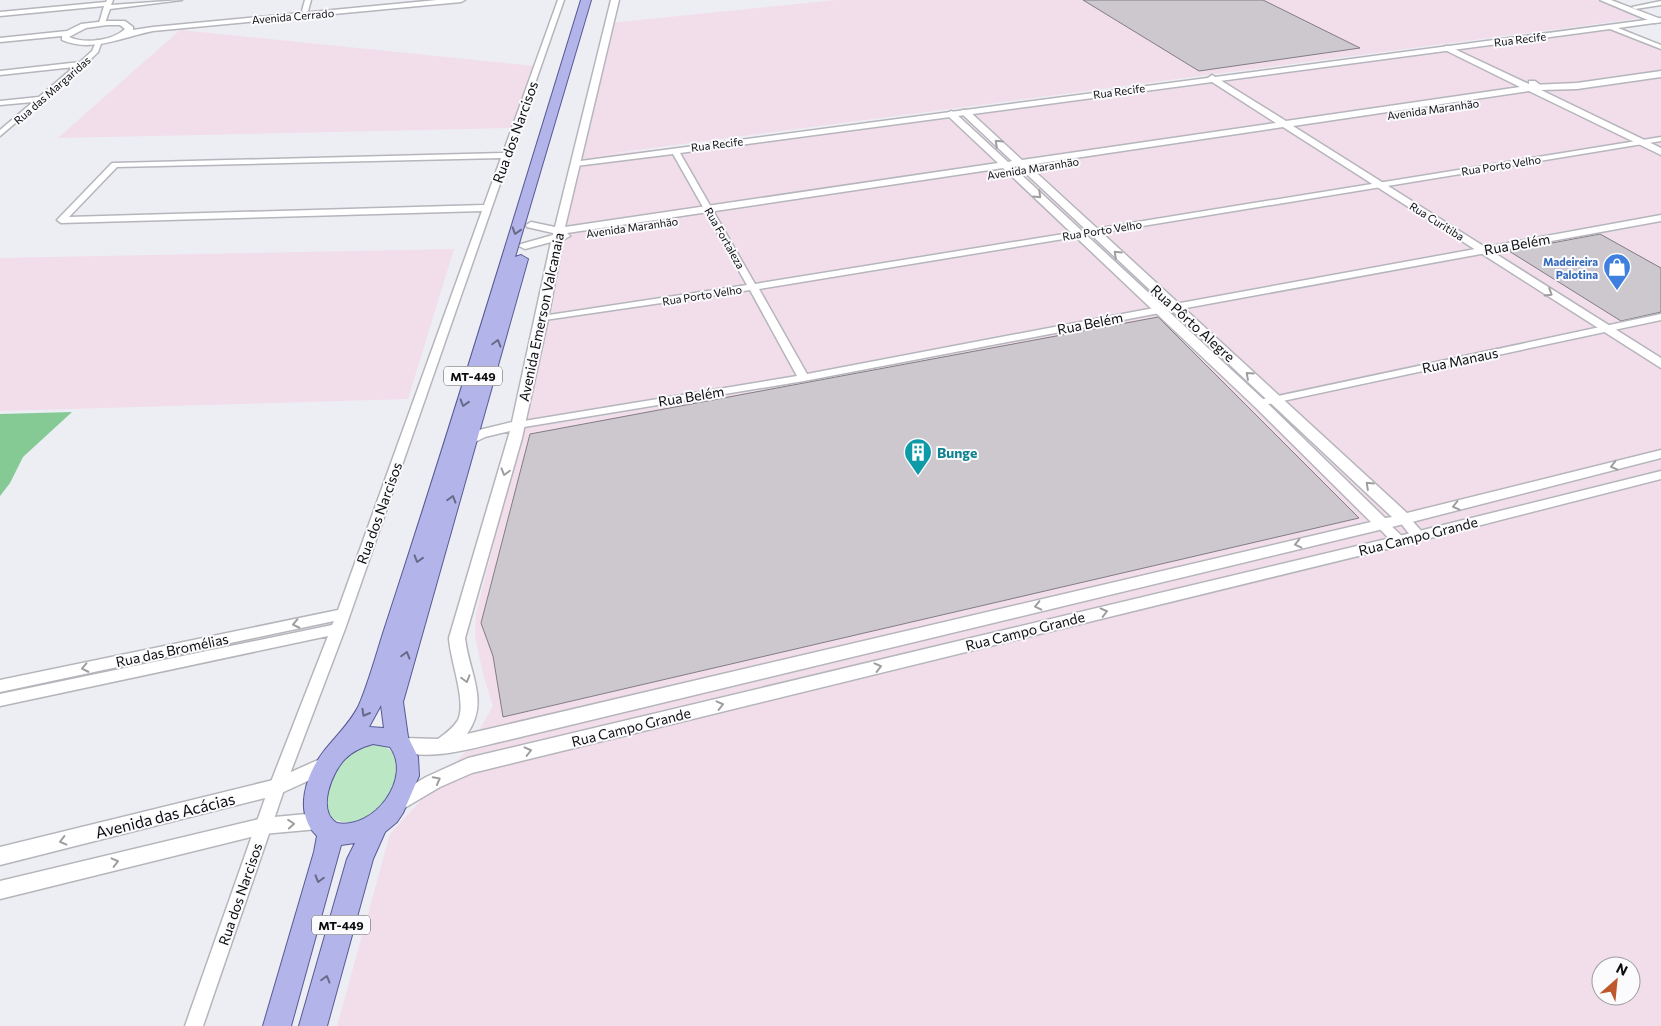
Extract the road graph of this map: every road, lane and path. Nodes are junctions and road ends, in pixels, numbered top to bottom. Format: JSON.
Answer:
{"nodes":[{"id":1,"x":180,"y":0,"type":"edge"},
{"id":2,"x":308,"y":0,"type":"edge"},
{"id":3,"x":418,"y":0,"type":"edge"},
{"id":4,"x":461,"y":0,"type":"edge"},
{"id":5,"x":562,"y":0,"type":"edge"},
{"id":6,"x":586,"y":0,"type":"edge"},
{"id":7,"x":593,"y":0,"type":"edge"},
{"id":8,"x":615,"y":0,"type":"edge"},
{"id":9,"x":1604,"y":0,"type":"edge"},
{"id":10,"x":1618,"y":0,"type":"edge"},
{"id":11,"x":1661,"y":3,"type":"edge"},
{"id":12,"x":108,"y":4,"type":"edge"},
{"id":13,"x":1635,"y":7,"type":"junction"},
{"id":14,"x":306,"y":11,"type":"junction"},
{"id":15,"x":0,"y":14,"type":"edge"},
{"id":16,"x":1660,"y":19,"type":"edge"},
{"id":17,"x":102,"y":23,"type":"junction"},
{"id":18,"x":1610,"y":27,"type":"junction"},
{"id":19,"x":127,"y":30,"type":"junction"},
{"id":20,"x":66,"y":35,"type":"junction"},
{"id":21,"x":0,"y":40,"type":"edge"},
{"id":22,"x":99,"y":41,"type":"junction"},
{"id":23,"x":87,"y":42,"type":"junction"},
{"id":24,"x":0,"y":44,"type":"edge"},
{"id":25,"x":1661,"y":47,"type":"edge"},
{"id":26,"x":1452,"y":48,"type":"junction"},
{"id":27,"x":82,"y":64,"type":"junction"},
{"id":28,"x":72,"y":65,"type":"junction"},
{"id":29,"x":0,"y":73,"type":"edge"},
{"id":30,"x":1661,"y":74,"type":"edge"},
{"id":31,"x":1217,"y":78,"type":"junction"},
{"id":32,"x":1577,"y":86,"type":"junction"},
{"id":33,"x":1536,"y":88,"type":"junction"},
{"id":34,"x":1552,"y":93,"type":"junction"},
{"id":35,"x":42,"y":99,"type":"junction"},
{"id":36,"x":31,"y":100,"type":"junction"},
{"id":37,"x":0,"y":103,"type":"edge"},
{"id":38,"x":965,"y":112,"type":"junction"},
{"id":39,"x":951,"y":114,"type":"junction"},
{"id":40,"x":1292,"y":125,"type":"junction"},
{"id":41,"x":0,"y":126,"type":"edge"},
{"id":42,"x":0,"y":134,"type":"edge"},
{"id":43,"x":1659,"y":141,"type":"edge"},
{"id":44,"x":1641,"y":142,"type":"junction"},
{"id":45,"x":675,"y":150,"type":"junction"},
{"id":46,"x":1661,"y":152,"type":"edge"},
{"id":47,"x":508,"y":155,"type":"junction"},
{"id":48,"x":576,"y":164,"type":"junction"},
{"id":49,"x":1017,"y":167,"type":"junction"},
{"id":50,"x":1385,"y":184,"type":"junction"},
{"id":51,"x":488,"y":208,"type":"junction"},
{"id":52,"x":710,"y":212,"type":"junction"},
{"id":53,"x":1661,"y":218,"type":"edge"},
{"id":54,"x":531,"y":225,"type":"junction"},
{"id":55,"x":1093,"y":231,"type":"junction"},
{"id":56,"x":558,"y":234,"type":"junction"},
{"id":57,"x":1077,"y":234,"type":"junction"},
{"id":58,"x":525,"y":246,"type":"junction"},
{"id":59,"x":1494,"y":248,"type":"junction"},
{"id":60,"x":1482,"y":250,"type":"junction"},
{"id":61,"x":1140,"y":275,"type":"junction"},
{"id":62,"x":1124,"y":278,"type":"junction"},
{"id":63,"x":753,"y":287,"type":"junction"},
{"id":64,"x":1174,"y":307,"type":"junction"},
{"id":65,"x":1158,"y":310,"type":"junction"},
{"id":66,"x":1661,"y":317,"type":"edge"},
{"id":67,"x":542,"y":319,"type":"junction"},
{"id":68,"x":1620,"y":326,"type":"junction"},
{"id":69,"x":1606,"y":329,"type":"junction"},
{"id":70,"x":1661,"y":352,"type":"edge"},
{"id":71,"x":1231,"y":358,"type":"junction"},
{"id":72,"x":1214,"y":362,"type":"junction"},
{"id":73,"x":1661,"y":364,"type":"edge"},
{"id":74,"x":804,"y":378,"type":"junction"},
{"id":75,"x":1276,"y":399,"type":"junction"},
{"id":76,"x":1258,"y":403,"type":"junction"},
{"id":77,"x":477,"y":415,"type":"junction"},
{"id":78,"x":518,"y":425,"type":"junction"},
{"id":79,"x":1316,"y":435,"type":"junction"},
{"id":80,"x":1296,"y":439,"type":"junction"},
{"id":81,"x":469,"y":441,"type":"junction"},
{"id":82,"x":1661,"y":454,"type":"edge"},
{"id":83,"x":1346,"y":464,"type":"junction"},
{"id":84,"x":1326,"y":469,"type":"junction"},
{"id":85,"x":1661,"y":475,"type":"edge"},
{"id":86,"x":1404,"y":519,"type":"junction"},
{"id":87,"x":1382,"y":524,"type":"junction"},
{"id":88,"x":1418,"y":536,"type":"junction"},
{"id":89,"x":1399,"y":541,"type":"junction"},
{"id":90,"x":343,"y":614,"type":"junction"},
{"id":91,"x":338,"y":629,"type":"junction"},
{"id":92,"x":0,"y":686,"type":"edge"},
{"id":93,"x":0,"y":700,"type":"edge"},
{"id":94,"x":399,"y":742,"type":"junction"},
{"id":95,"x":344,"y":744,"type":"junction"},
{"id":96,"x":442,"y":747,"type":"junction"},
{"id":97,"x":327,"y":764,"type":"junction"},
{"id":98,"x":277,"y":787,"type":"junction"},
{"id":99,"x":396,"y":805,"type":"junction"},
{"id":100,"x":264,"y":826,"type":"junction"},
{"id":101,"x":324,"y":826,"type":"junction"},
{"id":102,"x":375,"y":826,"type":"junction"},
{"id":103,"x":0,"y":856,"type":"edge"},
{"id":104,"x":0,"y":890,"type":"edge"},
{"id":105,"x":194,"y":1026,"type":"edge"},
{"id":106,"x":276,"y":1026,"type":"edge"},
{"id":107,"x":313,"y":1026,"type":"edge"}],
"edges":[{"from":1,"to":12,"type":"street"},
{"from":2,"to":14,"type":"street"},
{"from":3,"to":14,"type":"street","name":"Avenida Cerrado"},
{"from":4,"to":19,"type":"street","name":"Avenida Cerrado"},
{"from":5,"to":47,"type":"street","name":"Rua dos Narcisos"},
{"from":6,"to":95,"type":"main road","number":"MT-449","one_way":true},
{"from":7,"to":54,"type":"main road","number":"MT-449"},
{"from":8,"to":48,"type":"street","name":"Avenida Emerson Valcanaia"},
{"from":9,"to":16,"type":"street"},
{"from":10,"to":13,"type":"street"},
{"from":11,"to":13,"type":"street"},
{"from":12,"to":15,"type":"street"},
{"from":12,"to":17,"type":"street"},
{"from":13,"to":16,"type":"street"},
{"from":14,"to":19,"type":"street","name":"Avenida Cerrado"},
{"from":16,"to":18,"type":"street","name":"Rua Recife"},
{"from":17,"to":19,"type":"street"},
{"from":17,"to":20,"type":"street"},
{"from":18,"to":25,"type":"street"},
{"from":18,"to":26,"type":"street","name":"Rua Recife"},
{"from":19,"to":22,"type":"street"},
{"from":20,"to":21,"type":"street"},
{"from":20,"to":23,"type":"street"},
{"from":20,"to":24,"type":"street"},
{"from":22,"to":23,"type":"street"},
{"from":22,"to":27,"type":"street","name":"Rua das Margaridas"},
{"from":23,"to":28,"type":"street","name":"Rua das Margaridas"},
{"from":26,"to":31,"type":"street","name":"Rua Recife"},
{"from":26,"to":33,"type":"street"},
{"from":27,"to":28,"type":"street"},
{"from":27,"to":35,"type":"street","name":"Rua das Margaridas"},
{"from":28,"to":29,"type":"street"},
{"from":28,"to":36,"type":"street","name":"Rua das Margaridas"},
{"from":30,"to":32,"type":"street"},
{"from":31,"to":38,"type":"street","name":"Rua Recife"},
{"from":31,"to":40,"type":"street","name":"Rua Curitiba"},
{"from":32,"to":33,"type":"street","name":"Avenida Maranhão"},
{"from":32,"to":34,"type":"street"},
{"from":33,"to":34,"type":"street"},
{"from":33,"to":40,"type":"street","name":"Avenida Maranhão"},
{"from":33,"to":44,"type":"street"},
{"from":34,"to":43,"type":"street"},
{"from":35,"to":36,"type":"street"},
{"from":35,"to":42,"type":"street","name":"Rua das Margaridas"},
{"from":36,"to":37,"type":"street"},
{"from":36,"to":41,"type":"street","name":"Rua das Margaridas"},
{"from":38,"to":39,"type":"street","name":"Rua Recife"},
{"from":49,"to":38,"type":"street","name":"Rua Pôrto Alegre","one_way":true},
{"from":39,"to":45,"type":"street","name":"Rua Recife"},
{"from":39,"to":49,"type":"street","name":"Rua Pôrto Alegre"},
{"from":40,"to":49,"type":"street","name":"Avenida Maranhão"},
{"from":40,"to":50,"type":"street","name":"Rua Curitiba"},
{"from":43,"to":44,"type":"street","name":"Rua Porto Velho"},
{"from":44,"to":46,"type":"street"},
{"from":44,"to":50,"type":"street","name":"Rua Porto Velho"},
{"from":45,"to":48,"type":"street","name":"Rua Recife"},
{"from":45,"to":52,"type":"street","name":"Rua Fortaleza"},
{"from":47,"to":51,"type":"street","name":"Rua dos Narcisos"},
{"from":47,"to":51,"type":"street"},
{"from":48,"to":56,"type":"street","name":"Avenida Emerson Valcanaia"},
{"from":49,"to":52,"type":"street","name":"Avenida Maranhão"},
{"from":49,"to":55,"type":"street","name":"Rua Pôrto Alegre"},
{"from":49,"to":57,"type":"street","name":"Rua Pôrto Alegre","one_way":true},
{"from":50,"to":55,"type":"street","name":"Rua Porto Velho"},
{"from":50,"to":59,"type":"street","name":"Rua Curitiba"},
{"from":50,"to":60,"type":"street","name":"Rua Curitiba"},
{"from":51,"to":90,"type":"street","name":"Rua dos Narcisos"},
{"from":52,"to":56,"type":"street","name":"Avenida Maranhão"},
{"from":52,"to":63,"type":"street","name":"Rua Fortaleza"},
{"from":53,"to":59,"type":"street","name":"Rua Belém"},
{"from":54,"to":56,"type":"street"},
{"from":54,"to":58,"type":"main road","number":"MT-449"},
{"from":55,"to":57,"type":"street","name":"Rua Porto Velho"},
{"from":61,"to":55,"type":"street","name":"Rua Pôrto Alegre","one_way":true},
{"from":56,"to":58,"type":"street","name":"Avenida Maranhão"},
{"from":56,"to":67,"type":"street","name":"Avenida Emerson Valcanaia"},
{"from":57,"to":62,"type":"street","name":"Rua Pôrto Alegre"},
{"from":57,"to":63,"type":"street","name":"Rua Porto Velho"},
{"from":77,"to":58,"type":"main road","number":"MT-449","one_way":true},
{"from":59,"to":60,"type":"street","name":"Rua Belém"},
{"from":59,"to":68,"type":"street","name":"Rua Curitiba"},
{"from":60,"to":64,"type":"street","name":"Rua Belém"},
{"from":60,"to":69,"type":"street","name":"Rua Curitiba","one_way":true},
{"from":61,"to":62,"type":"street"},
{"from":61,"to":64,"type":"street","name":"Rua Pôrto Alegre"},
{"from":62,"to":65,"type":"street","name":"Rua Pôrto Alegre"},
{"from":63,"to":67,"type":"street","name":"Rua Porto Velho"},
{"from":63,"to":74,"type":"street","name":"Rua Fortaleza"},
{"from":64,"to":65,"type":"street","name":"Rua Belém"},
{"from":64,"to":71,"type":"street","name":"Rua Pôrto Alegre"},
{"from":65,"to":72,"type":"street","name":"Rua Pôrto Alegre"},
{"from":65,"to":74,"type":"street","name":"Rua Belém"},
{"from":66,"to":68,"type":"street","name":"Rua Manaus"},
{"from":67,"to":78,"type":"street","name":"Avenida Emerson Valcanaia"},
{"from":68,"to":69,"type":"street","name":"Rua Manaus"},
{"from":68,"to":70,"type":"street","name":"Rua Curitiba"},
{"from":69,"to":73,"type":"street","name":"Rua Curitiba"},
{"from":69,"to":75,"type":"street","name":"Rua Manaus"},
{"from":71,"to":72,"type":"street"},
{"from":75,"to":71,"type":"street","name":"Rua Pôrto Alegre","one_way":true},
{"from":72,"to":76,"type":"street","name":"Rua Pôrto Alegre"},
{"from":74,"to":78,"type":"street","name":"Rua Belém"},
{"from":75,"to":76,"type":"street","name":"Rua Manaus"},
{"from":75,"to":79,"type":"street","name":"Rua Pôrto Alegre"},
{"from":76,"to":80,"type":"street","name":"Rua Pôrto Alegre"},
{"from":77,"to":78,"type":"street"},
{"from":77,"to":81,"type":"main road","number":"MT-449"},
{"from":78,"to":81,"type":"street"},
{"from":78,"to":96,"type":"street","name":"Avenida Emerson Valcanaia","one_way":true},
{"from":79,"to":80,"type":"street"},
{"from":79,"to":83,"type":"street","name":"Rua Pôrto Alegre"},
{"from":80,"to":84,"type":"street","name":"Rua Pôrto Alegre"},
{"from":94,"to":81,"type":"main road","number":"MT-449","one_way":true},
{"from":82,"to":86,"type":"street","name":"Rua Campo Grande","one_way":true},
{"from":83,"to":84,"type":"street"},
{"from":86,"to":83,"type":"street","name":"Rua Pôrto Alegre","one_way":true},
{"from":84,"to":87,"type":"street","name":"Rua Pôrto Alegre"},
{"from":85,"to":88,"type":"street","name":"Rua Campo Grande"},
{"from":86,"to":87,"type":"street","name":"Rua Campo Grande"},
{"from":86,"to":88,"type":"street","name":"Rua Pôrto Alegre"},
{"from":87,"to":89,"type":"street","name":"Rua Pôrto Alegre"},
{"from":87,"to":96,"type":"street","name":"Rua Campo Grande","one_way":true},
{"from":88,"to":89,"type":"street","name":"Rua Campo Grande"},
{"from":99,"to":89,"type":"street","name":"Rua Campo Grande","one_way":true},
{"from":90,"to":91,"type":"street","name":"Rua dos Narcisos"},
{"from":90,"to":92,"type":"street","name":"Rua das Bromélias","one_way":true},
{"from":91,"to":93,"type":"street","name":"Rua das Bromélias"},
{"from":91,"to":98,"type":"street","name":"Rua dos Narcisos"},
{"from":94,"to":95,"type":"main road"},
{"from":94,"to":96,"type":"street","name":"Rua Campo Grande"},
{"from":94,"to":99,"type":"main road","number":"MT-449"},
{"from":95,"to":97,"type":"main road","number":"MT-449"},
{"from":97,"to":98,"type":"street","name":"Avenida das Acácias"},
{"from":97,"to":101,"type":"main road","number":"MT-449"},
{"from":98,"to":100,"type":"street","name":"Rua dos Narcisos"},
{"from":98,"to":103,"type":"street","name":"Avenida das Acácias","one_way":true},
{"from":99,"to":102,"type":"main road","number":"MT-449"},
{"from":100,"to":101,"type":"street","one_way":true},
{"from":104,"to":100,"type":"street","one_way":true},
{"from":100,"to":105,"type":"street","name":"Rua dos Narcisos"},
{"from":101,"to":102,"type":"main road","number":"MT-449"},
{"from":101,"to":106,"type":"main road","number":"MT-449","one_way":true},
{"from":107,"to":102,"type":"main road","number":"MT-449","one_way":true}]}
